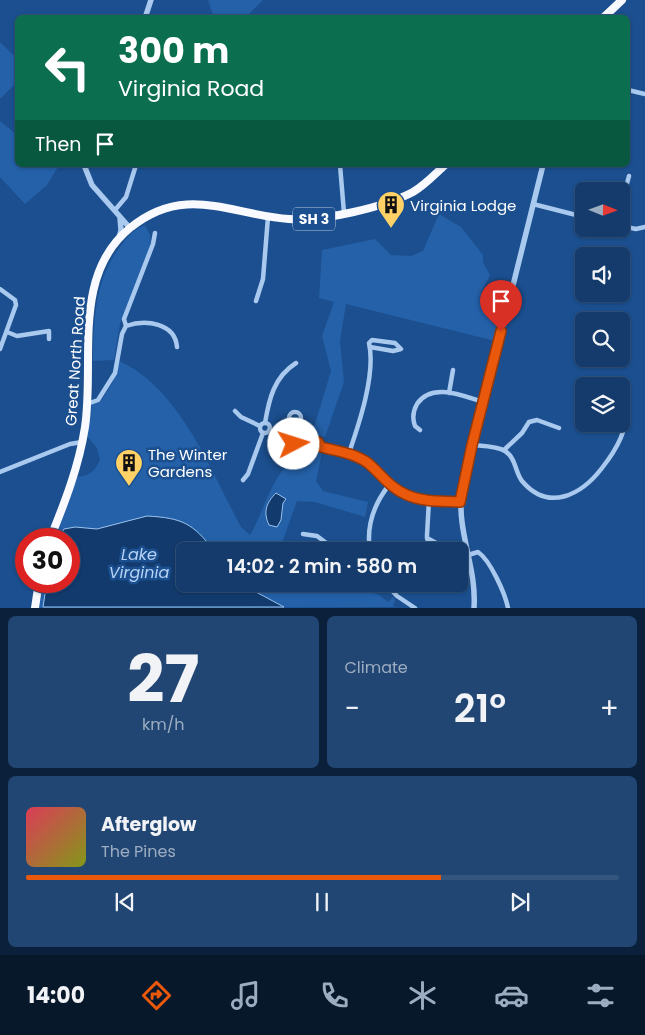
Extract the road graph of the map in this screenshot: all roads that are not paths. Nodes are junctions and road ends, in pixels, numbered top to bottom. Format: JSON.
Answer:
{"nodes":[{"id":1,"x":151,"y":0,"type":"edge"},
{"id":2,"x":622,"y":0,"type":"edge"},
{"id":3,"x":147,"y":15,"type":"edge"},
{"id":4,"x":606,"y":15,"type":"edge"},
{"id":5,"x":630,"y":90,"type":"edge"},
{"id":6,"x":645,"y":94,"type":"edge"},
{"id":7,"x":85,"y":167,"type":"edge"},
{"id":8,"x":135,"y":167,"type":"edge"},
{"id":9,"x":340,"y":167,"type":"edge"},
{"id":10,"x":443,"y":167,"type":"edge"},
{"id":11,"x":542,"y":167,"type":"edge"},
{"id":12,"x":629,"y":176,"type":"dead end"},
{"id":13,"x":627,"y":182,"type":"edge"},
{"id":14,"x":533,"y":204,"type":"junction"},
{"id":15,"x":115,"y":210,"type":"junction"},
{"id":16,"x":344,"y":213,"type":"junction"},
{"id":17,"x":575,"y":215,"type":"edge"},
{"id":18,"x":120,"y":217,"type":"junction"},
{"id":19,"x":268,"y":217,"type":"junction"},
{"id":20,"x":645,"y":227,"type":"edge"},
{"id":21,"x":130,"y":228,"type":"junction"},
{"id":22,"x":630,"y":228,"type":"edge"},
{"id":23,"x":155,"y":232,"type":"dead end"},
{"id":24,"x":119,"y":238,"type":"junction"},
{"id":25,"x":0,"y":289,"type":"edge"},
{"id":26,"x":256,"y":301,"type":"dead end"},
{"id":27,"x":126,"y":326,"type":"junction"},
{"id":28,"x":7,"y":332,"type":"junction"},
{"id":29,"x":49,"y":339,"type":"dead end"},
{"id":30,"x":178,"y":347,"type":"dead end"},
{"id":31,"x":372,"y":347,"type":"junction"},
{"id":32,"x":0,"y":349,"type":"edge"},
{"id":33,"x":296,"y":363,"type":"dead end"},
{"id":34,"x":454,"y":370,"type":"dead end"},
{"id":35,"x":449,"y":393,"type":"junction"},
{"id":36,"x":483,"y":402,"type":"junction"},
{"id":37,"x":87,"y":404,"type":"junction"},
{"id":38,"x":235,"y":411,"type":"dead end"},
{"id":39,"x":290,"y":422,"type":"dead end"},
{"id":40,"x":263,"y":424,"type":"junction"},
{"id":41,"x":560,"y":428,"type":"dead end"},
{"id":42,"x":269,"y":430,"type":"junction"},
{"id":43,"x":420,"y":430,"type":"dead end"},
{"id":44,"x":623,"y":432,"type":"edge"},
{"id":45,"x":263,"y":433,"type":"junction"},
{"id":46,"x":280,"y":439,"type":"junction"},
{"id":47,"x":82,"y":442,"type":"junction"},
{"id":48,"x":472,"y":445,"type":"junction"},
{"id":49,"x":504,"y":450,"type":"junction"},
{"id":50,"x":349,"y":454,"type":"junction"},
{"id":51,"x":0,"y":472,"type":"edge"},
{"id":52,"x":243,"y":480,"type":"dead end"},
{"id":53,"x":389,"y":485,"type":"junction"},
{"id":54,"x":429,"y":500,"type":"junction"},
{"id":55,"x":460,"y":502,"type":"junction"},
{"id":56,"x":55,"y":528,"type":"edge"},
{"id":57,"x":303,"y":534,"type":"dead end"},
{"id":58,"x":427,"y":538,"type":"dead end"},
{"id":59,"x":325,"y":542,"type":"edge"},
{"id":60,"x":369,"y":542,"type":"edge"},
{"id":61,"x":465,"y":542,"type":"edge"},
{"id":62,"x":468,"y":555,"type":"joint"},
{"id":63,"x":393,"y":592,"type":"edge"},
{"id":64,"x":37,"y":593,"type":"edge"},
{"id":65,"x":35,"y":608,"type":"edge"},
{"id":66,"x":415,"y":608,"type":"edge"},
{"id":67,"x":474,"y":608,"type":"edge"},
{"id":68,"x":508,"y":608,"type":"edge"}],
"edges":[{"from":1,"to":3,"type":"street"},
{"from":2,"to":4,"type":"highway"},
{"from":5,"to":6,"type":"street"},
{"from":7,"to":15,"type":"street"},
{"from":8,"to":15,"type":"street"},
{"from":9,"to":16,"type":"street"},
{"from":10,"to":16,"type":"highway","name":"Great North Road","number":"SH 3"},
{"from":11,"to":14,"type":"street"},
{"from":12,"to":13,"type":"street"},
{"from":14,"to":17,"type":"street"},
{"from":14,"to":36,"type":"street"},
{"from":15,"to":18,"type":"street"},
{"from":16,"to":19,"type":"highway","name":"Great North Road","number":"SH 3"},
{"from":18,"to":21,"type":"street"},
{"from":18,"to":24,"type":"street"},
{"from":19,"to":21,"type":"highway","name":"Great North Road","number":"SH 3"},
{"from":19,"to":26,"type":"street"},
{"from":20,"to":22,"type":"street"},
{"from":21,"to":24,"type":"highway","name":"Great North Road","number":"SH 3"},
{"from":23,"to":27,"type":"street"},
{"from":24,"to":37,"type":"highway","name":"Great North Road","number":"SH 3"},
{"from":25,"to":28,"type":"street"},
{"from":27,"to":30,"type":"street"},
{"from":27,"to":37,"type":"street"},
{"from":28,"to":29,"type":"street"},
{"from":28,"to":32,"type":"street"},
{"from":31,"to":31,"type":"street"},
{"from":31,"to":50,"type":"street"},
{"from":33,"to":40,"type":"street"},
{"from":34,"to":35,"type":"street"},
{"from":35,"to":36,"type":"street"},
{"from":35,"to":43,"type":"street"},
{"from":36,"to":48,"type":"street"},
{"from":37,"to":47,"type":"highway","name":"Great North Road","number":"SH 3"},
{"from":38,"to":40,"type":"street"},
{"from":39,"to":46,"type":"street"},
{"from":40,"to":42,"type":"street"},
{"from":40,"to":45,"type":"street"},
{"from":41,"to":49,"type":"street"},
{"from":42,"to":45,"type":"street"},
{"from":42,"to":46,"type":"street"},
{"from":44,"to":49,"type":"street"},
{"from":45,"to":52,"type":"street"},
{"from":46,"to":50,"type":"street"},
{"from":47,"to":51,"type":"street"},
{"from":47,"to":56,"type":"highway","name":"Great North Road","number":"SH 3"},
{"from":48,"to":49,"type":"street"},
{"from":48,"to":55,"type":"street"},
{"from":50,"to":53,"type":"street"},
{"from":53,"to":54,"type":"street"},
{"from":53,"to":60,"type":"street"},
{"from":54,"to":55,"type":"street"},
{"from":54,"to":58,"type":"street"},
{"from":55,"to":61,"type":"street"},
{"from":57,"to":59,"type":"street"},
{"from":62,"to":67,"type":"street"},
{"from":62,"to":68,"type":"street"},
{"from":63,"to":66,"type":"street"},
{"from":64,"to":65,"type":"highway"}]}
